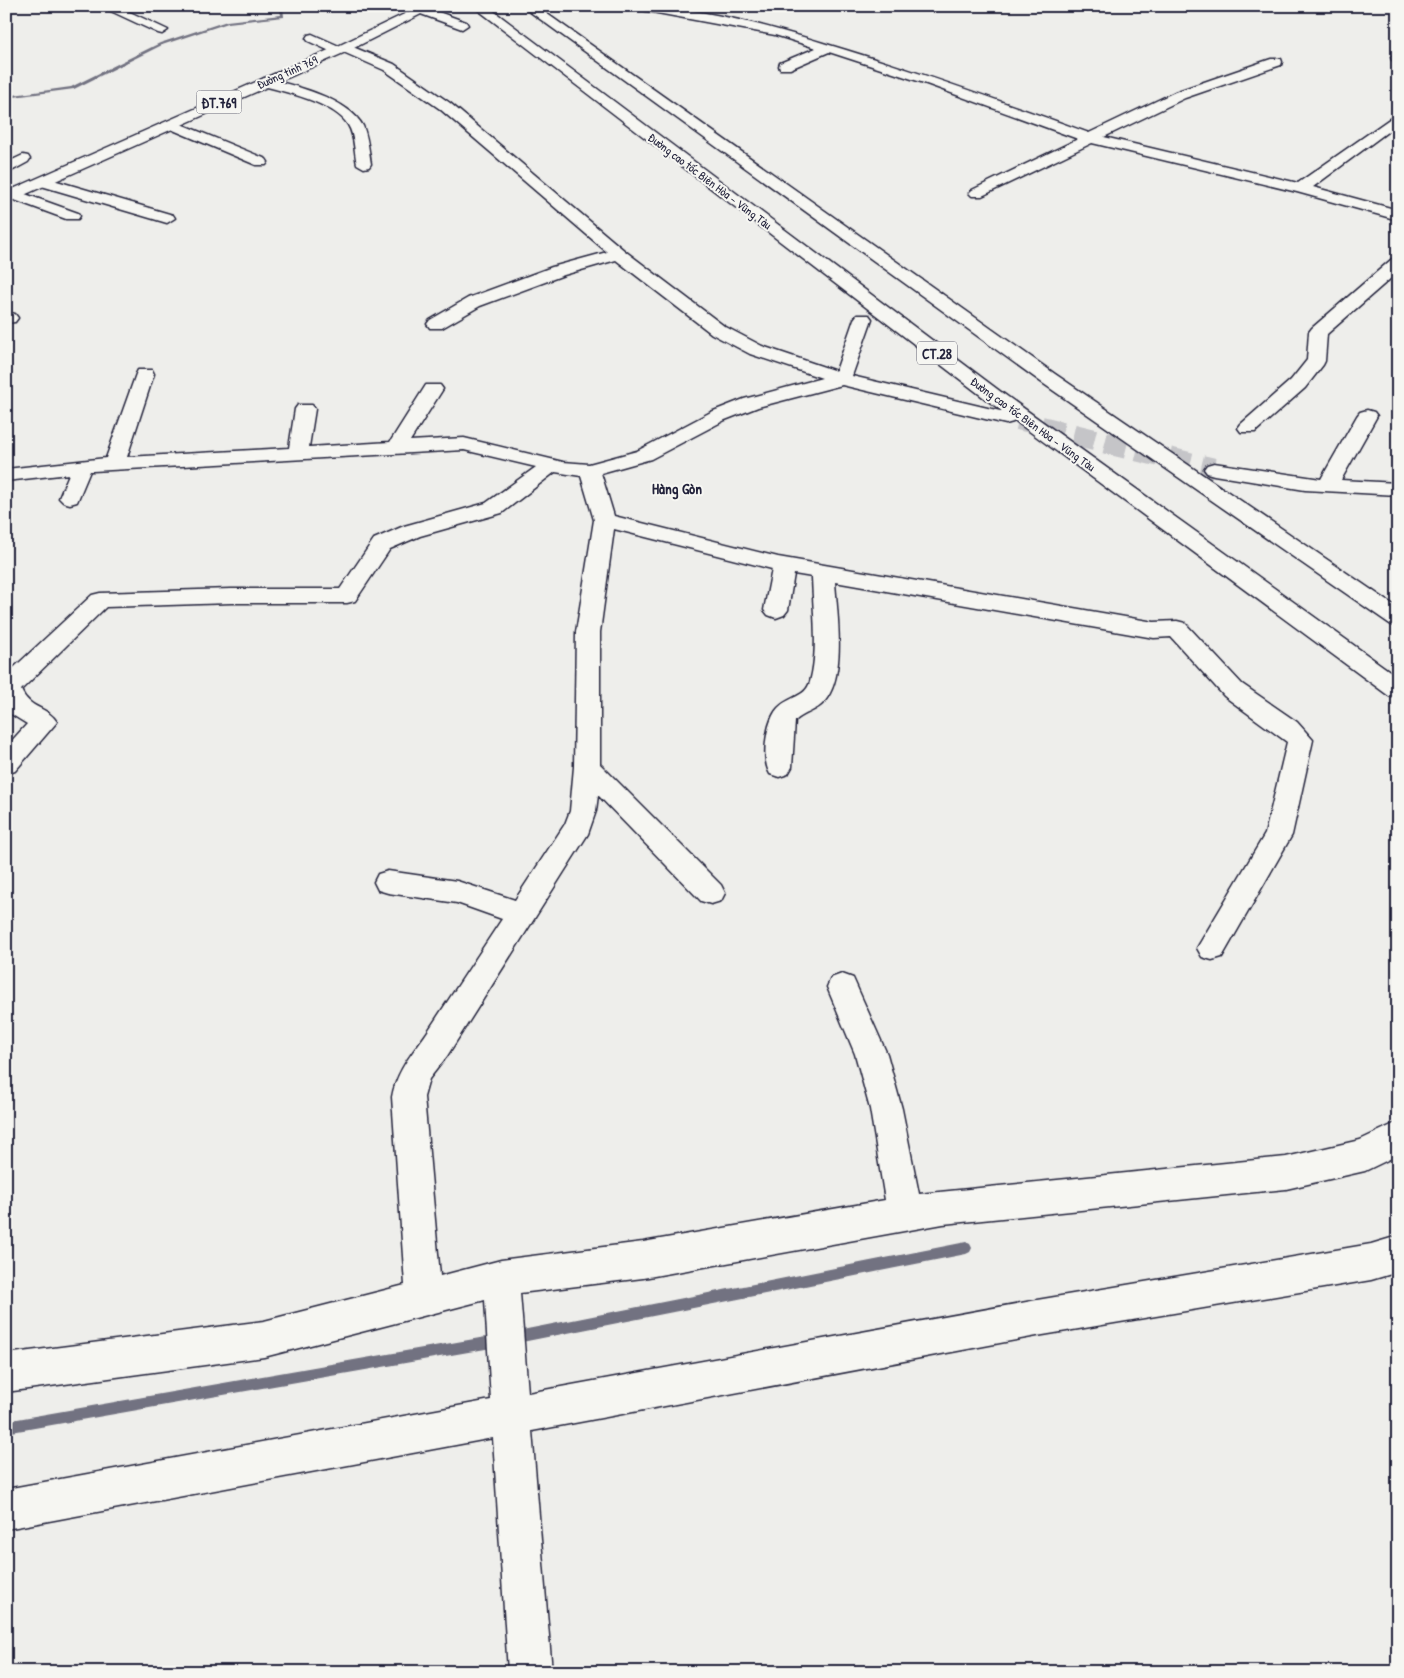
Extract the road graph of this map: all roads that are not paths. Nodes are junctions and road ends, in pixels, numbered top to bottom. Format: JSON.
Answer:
{"nodes":[{"id":1,"x":106,"y":6,"type":"edge"},
{"id":2,"x":528,"y":6,"type":"edge"},
{"id":3,"x":641,"y":6,"type":"edge"},
{"id":4,"x":481,"y":7,"type":"edge"},
{"id":5,"x":426,"y":8,"type":"edge"},
{"id":6,"x":678,"y":9,"type":"edge"},
{"id":7,"x":462,"y":25,"type":"dead end"},
{"id":8,"x":162,"y":30,"type":"dead end"},
{"id":9,"x":312,"y":38,"type":"dead end"},
{"id":10,"x":340,"y":48,"type":"junction"},
{"id":11,"x":828,"y":48,"type":"junction"},
{"id":12,"x":1276,"y":62,"type":"dead end"},
{"id":13,"x":785,"y":66,"type":"dead end"},
{"id":14,"x":264,"y":82,"type":"junction"},
{"id":15,"x":1398,"y":117,"type":"edge"},
{"id":16,"x":171,"y":124,"type":"junction"},
{"id":17,"x":1089,"y":138,"type":"junction"},
{"id":18,"x":23,"y":159,"type":"dead end"},
{"id":19,"x":261,"y":162,"type":"dead end"},
{"id":20,"x":364,"y":164,"type":"dead end"},
{"id":21,"x":6,"y":170,"type":"edge"},
{"id":22,"x":43,"y":182,"type":"junction"},
{"id":23,"x":1301,"y":188,"type":"junction"},
{"id":24,"x":977,"y":193,"type":"dead end"},
{"id":25,"x":10,"y":196,"type":"edge"},
{"id":26,"x":1398,"y":215,"type":"edge"},
{"id":27,"x":72,"y":216,"type":"dead end"},
{"id":28,"x":167,"y":218,"type":"dead end"},
{"id":29,"x":619,"y":254,"type":"junction"},
{"id":30,"x":1398,"y":263,"type":"edge"},
{"id":31,"x":863,"y":318,"type":"dead end"},
{"id":32,"x":436,"y":324,"type":"dead end"},
{"id":33,"x":145,"y":374,"type":"dead end"},
{"id":34,"x":842,"y":379,"type":"junction"},
{"id":35,"x":433,"y":390,"type":"dead end"},
{"id":36,"x":304,"y":409,"type":"dead end"},
{"id":37,"x":1367,"y":416,"type":"dead end"},
{"id":38,"x":1006,"y":418,"type":"tunnel mouth"},
{"id":39,"x":1248,"y":428,"type":"dead end"},
{"id":40,"x":396,"y":448,"type":"junction"},
{"id":41,"x":298,"y":453,"type":"junction"},
{"id":42,"x":115,"y":463,"type":"junction"},
{"id":43,"x":552,"y":465,"type":"junction"},
{"id":44,"x":82,"y":466,"type":"junction"},
{"id":45,"x":1214,"y":469,"type":"tunnel mouth"},
{"id":46,"x":590,"y":470,"type":"junction"},
{"id":47,"x":6,"y":475,"type":"edge"},
{"id":48,"x":1328,"y":485,"type":"junction"},
{"id":49,"x":1398,"y":489,"type":"edge"},
{"id":50,"x":70,"y":498,"type":"dead end"},
{"id":51,"x":605,"y":520,"type":"junction"},
{"id":52,"x":784,"y":565,"type":"junction"},
{"id":53,"x":823,"y":572,"type":"junction"},
{"id":54,"x":776,"y":610,"type":"dead end"},
{"id":55,"x":1398,"y":619,"type":"edge"},
{"id":56,"x":1398,"y":690,"type":"edge"},
{"id":57,"x":6,"y":764,"type":"edge"},
{"id":58,"x":587,"y":767,"type":"junction"},
{"id":59,"x":779,"y":767,"type":"dead end"},
{"id":60,"x":388,"y":882,"type":"dead end"},
{"id":61,"x":711,"y":892,"type":"dead end"},
{"id":62,"x":522,"y":914,"type":"junction"},
{"id":63,"x":1212,"y":948,"type":"dead end"},
{"id":64,"x":842,"y":987,"type":"dead end"},
{"id":65,"x":1398,"y":1137,"type":"edge"},
{"id":66,"x":905,"y":1214,"type":"junction"},
{"id":67,"x":1398,"y":1254,"type":"edge"},
{"id":68,"x":502,"y":1287,"type":"junction"},
{"id":69,"x":424,"y":1297,"type":"junction"},
{"id":70,"x":6,"y":1373,"type":"edge"},
{"id":71,"x":511,"y":1402,"type":"junction"},
{"id":72,"x":6,"y":1509,"type":"edge"},
{"id":73,"x":530,"y":1672,"type":"edge"}],
"edges":[{"from":1,"to":8,"type":"main road"},
{"from":2,"to":55,"type":"main road"},
{"from":3,"to":6,"type":"main road"},
{"from":4,"to":56,"type":"main road","name":"Đường cao tốc Biên Hòa – Vũng Tàu","number":"CT.28"},
{"from":5,"to":7,"type":"main road"},
{"from":5,"to":10,"type":"main road","name":"Đường tỉnh 769","number":"ĐT.769"},
{"from":6,"to":11,"type":"main road"},
{"from":9,"to":10,"type":"main road"},
{"from":10,"to":14,"type":"main road","name":"Đường tỉnh 769","number":"ĐT.769"},
{"from":10,"to":29,"type":"main road"},
{"from":11,"to":13,"type":"main road"},
{"from":11,"to":17,"type":"main road"},
{"from":12,"to":17,"type":"main road"},
{"from":14,"to":16,"type":"main road","name":"Đường tỉnh 769","number":"ĐT.769"},
{"from":14,"to":20,"type":"main road"},
{"from":15,"to":23,"type":"main road"},
{"from":16,"to":19,"type":"main road"},
{"from":16,"to":22,"type":"main road","name":"Đường tỉnh 769","number":"ĐT.769"},
{"from":17,"to":23,"type":"main road"},
{"from":17,"to":24,"type":"main road"},
{"from":18,"to":21,"type":"main road"},
{"from":22,"to":25,"type":"main road","name":"Đường tỉnh 769","number":"ĐT.769"},
{"from":22,"to":28,"type":"main road"},
{"from":23,"to":26,"type":"main road"},
{"from":25,"to":27,"type":"main road"},
{"from":29,"to":32,"type":"main road"},
{"from":29,"to":34,"type":"main road"},
{"from":30,"to":39,"type":"main road"},
{"from":31,"to":34,"type":"main road"},
{"from":33,"to":42,"type":"main road"},
{"from":34,"to":38,"type":"main road"},
{"from":34,"to":46,"type":"main road"},
{"from":35,"to":40,"type":"main road"},
{"from":36,"to":41,"type":"main road"},
{"from":37,"to":48,"type":"main road"},
{"from":40,"to":41,"type":"main road"},
{"from":40,"to":43,"type":"main road"},
{"from":41,"to":42,"type":"main road"},
{"from":42,"to":44,"type":"main road"},
{"from":43,"to":46,"type":"main road"},
{"from":43,"to":57,"type":"main road"},
{"from":44,"to":47,"type":"main road"},
{"from":44,"to":50,"type":"main road"},
{"from":45,"to":48,"type":"main road"},
{"from":46,"to":51,"type":"main road"},
{"from":48,"to":49,"type":"main road"},
{"from":51,"to":52,"type":"main road"},
{"from":51,"to":58,"type":"main road"},
{"from":52,"to":53,"type":"main road"},
{"from":52,"to":54,"type":"main road"},
{"from":53,"to":59,"type":"main road"},
{"from":53,"to":63,"type":"main road"},
{"from":58,"to":61,"type":"main road"},
{"from":58,"to":62,"type":"main road"},
{"from":60,"to":62,"type":"main road"},
{"from":62,"to":69,"type":"main road"},
{"from":64,"to":66,"type":"main road"},
{"from":65,"to":66,"type":"main road"},
{"from":66,"to":68,"type":"main road"},
{"from":67,"to":71,"type":"main road"},
{"from":68,"to":69,"type":"main road"},
{"from":68,"to":71,"type":"main road"},
{"from":69,"to":70,"type":"main road"},
{"from":71,"to":72,"type":"main road"},
{"from":71,"to":73,"type":"main road"}]}
